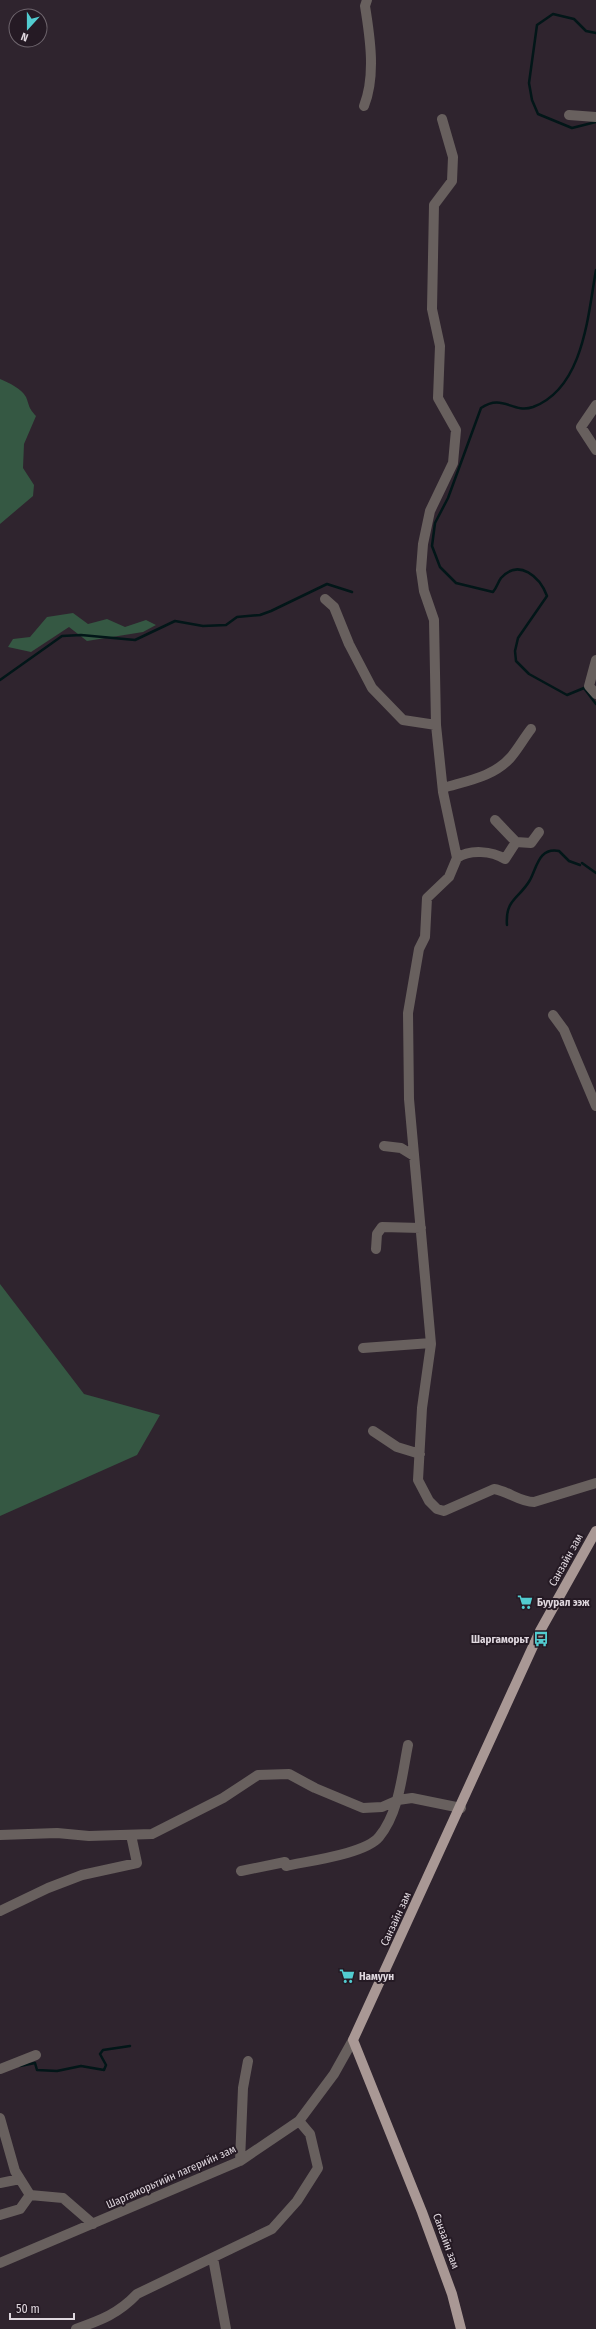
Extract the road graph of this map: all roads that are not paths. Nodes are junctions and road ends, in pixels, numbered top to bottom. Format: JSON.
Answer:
{"nodes":[{"id":1,"x":367,"y":0,"type":"edge"},
{"id":2,"x":364,"y":106,"type":"dead end"},
{"id":3,"x":569,"y":115,"type":"dead end"},
{"id":4,"x":596,"y":117,"type":"edge"},
{"id":5,"x":442,"y":119,"type":"dead end"},
{"id":6,"x":596,"y":405,"type":"edge"},
{"id":7,"x":596,"y":450,"type":"edge"},
{"id":8,"x":325,"y":599,"type":"dead end"},
{"id":9,"x":596,"y":660,"type":"edge"},
{"id":10,"x":596,"y":694,"type":"edge"},
{"id":11,"x":436,"y":725,"type":"junction"},
{"id":12,"x":531,"y":729,"type":"dead end"},
{"id":13,"x":443,"y":788,"type":"junction"},
{"id":14,"x":495,"y":820,"type":"dead end"},
{"id":15,"x":539,"y":832,"type":"dead end"},
{"id":16,"x":516,"y":842,"type":"junction"},
{"id":17,"x":457,"y":858,"type":"junction"},
{"id":18,"x":553,"y":1015,"type":"dead end"},
{"id":19,"x":596,"y":1106,"type":"edge"},
{"id":20,"x":384,"y":1146,"type":"dead end"},
{"id":21,"x":414,"y":1156,"type":"junction"},
{"id":22,"x":421,"y":1228,"type":"junction"},
{"id":23,"x":376,"y":1249,"type":"dead end"},
{"id":24,"x":431,"y":1343,"type":"junction"},
{"id":25,"x":363,"y":1348,"type":"dead end"},
{"id":26,"x":373,"y":1431,"type":"dead end"},
{"id":27,"x":420,"y":1454,"type":"junction"},
{"id":28,"x":596,"y":1483,"type":"edge"},
{"id":29,"x":596,"y":1531,"type":"edge"},
{"id":30,"x":408,"y":1745,"type":"dead end"},
{"id":31,"x":398,"y":1800,"type":"junction"},
{"id":32,"x":461,"y":1808,"type":"junction"},
{"id":33,"x":131,"y":1835,"type":"junction"},
{"id":34,"x":0,"y":1836,"type":"edge"},
{"id":35,"x":241,"y":1871,"type":"dead end"},
{"id":36,"x":0,"y":1911,"type":"edge"},
{"id":37,"x":353,"y":2040,"type":"junction"},
{"id":38,"x":36,"y":2055,"type":"dead end"},
{"id":39,"x":248,"y":2062,"type":"dead end"},
{"id":40,"x":0,"y":2069,"type":"edge"},
{"id":41,"x":0,"y":2118,"type":"edge"},
{"id":42,"x":300,"y":2121,"type":"junction"},
{"id":43,"x":3,"y":2140,"type":"edge"},
{"id":44,"x":240,"y":2161,"type":"junction"},
{"id":45,"x":20,"y":2179,"type":"junction"},
{"id":46,"x":0,"y":2183,"type":"edge"},
{"id":47,"x":30,"y":2195,"type":"junction"},
{"id":48,"x":0,"y":2215,"type":"edge"},
{"id":49,"x":93,"y":2224,"type":"junction"},
{"id":50,"x":213,"y":2258,"type":"junction"},
{"id":51,"x":0,"y":2263,"type":"edge"},
{"id":52,"x":76,"y":2329,"type":"edge"},
{"id":53,"x":226,"y":2329,"type":"edge"},
{"id":54,"x":461,"y":2329,"type":"edge"}],
"edges":[{"from":1,"to":2,"type":"street"},
{"from":3,"to":4,"type":"street"},
{"from":5,"to":11,"type":"street"},
{"from":6,"to":7,"type":"street"},
{"from":8,"to":11,"type":"street"},
{"from":9,"to":10,"type":"street"},
{"from":11,"to":13,"type":"street"},
{"from":12,"to":13,"type":"street"},
{"from":13,"to":17,"type":"street"},
{"from":14,"to":16,"type":"street"},
{"from":15,"to":16,"type":"street"},
{"from":16,"to":17,"type":"street"},
{"from":17,"to":21,"type":"street"},
{"from":18,"to":19,"type":"street"},
{"from":20,"to":21,"type":"street"},
{"from":21,"to":22,"type":"street"},
{"from":22,"to":23,"type":"street"},
{"from":22,"to":24,"type":"street"},
{"from":24,"to":25,"type":"street"},
{"from":24,"to":27,"type":"street"},
{"from":26,"to":27,"type":"street"},
{"from":27,"to":28,"type":"street"},
{"from":29,"to":32,"type":"main road","name":"Санзайн зам"},
{"from":30,"to":31,"type":"street"},
{"from":31,"to":32,"type":"street"},
{"from":31,"to":33,"type":"street"},
{"from":31,"to":35,"type":"street"},
{"from":32,"to":37,"type":"main road","name":"Санзайн зам"},
{"from":33,"to":34,"type":"street"},
{"from":33,"to":36,"type":"street"},
{"from":37,"to":42,"type":"street","name":"Шаргаморьтийн лагерийн зам"},
{"from":37,"to":54,"type":"main road","name":"Санзайн зам"},
{"from":38,"to":40,"type":"street"},
{"from":39,"to":44,"type":"street"},
{"from":41,"to":43,"type":"street"},
{"from":42,"to":44,"type":"street","name":"Шаргаморьтийн лагерийн зам"},
{"from":42,"to":50,"type":"street"},
{"from":43,"to":45,"type":"street"},
{"from":44,"to":49,"type":"street","name":"Шаргаморьтийн лагерийн зам"},
{"from":45,"to":46,"type":"street"},
{"from":45,"to":47,"type":"street"},
{"from":47,"to":48,"type":"street"},
{"from":47,"to":49,"type":"street"},
{"from":49,"to":51,"type":"street","name":"Шаргаморьтийн лагерийн зам"},
{"from":50,"to":52,"type":"street"},
{"from":50,"to":53,"type":"street"}]}
